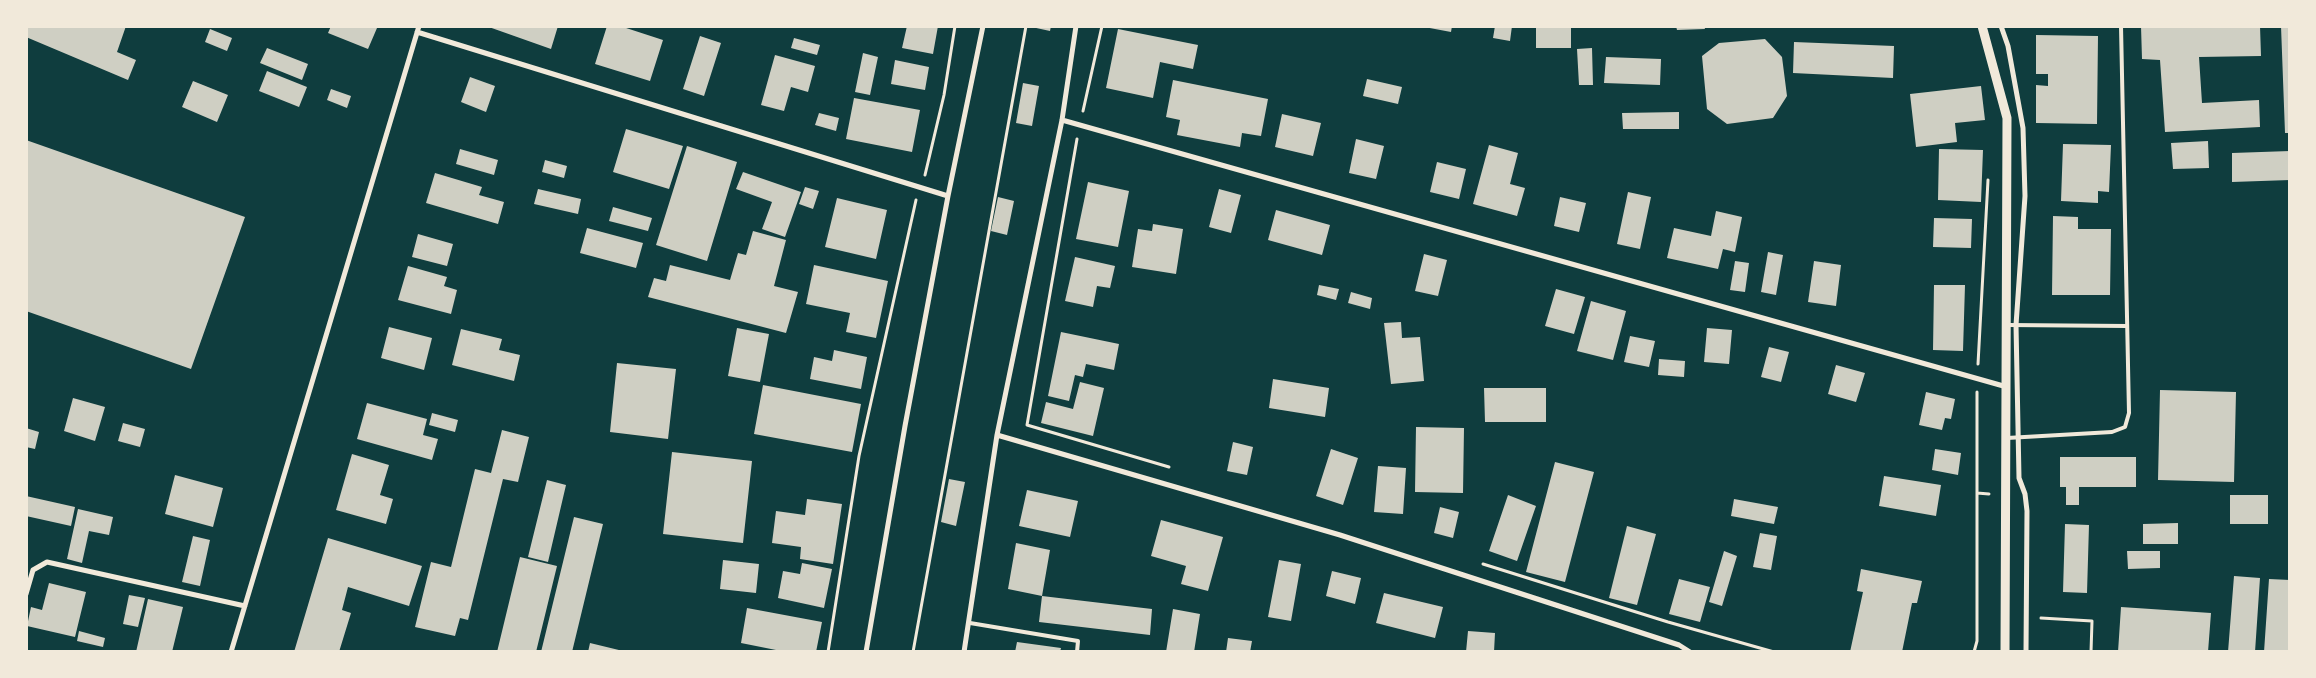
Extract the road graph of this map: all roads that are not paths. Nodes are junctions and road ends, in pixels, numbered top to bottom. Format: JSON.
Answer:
{"nodes":[{"id":1,"x":983,"y":26,"type":"edge"},
{"id":2,"x":1076,"y":26,"type":"edge"},
{"id":3,"x":1982,"y":26,"type":"edge"},
{"id":4,"x":2001,"y":26,"type":"edge"},
{"id":5,"x":2121,"y":26,"type":"edge"},
{"id":6,"x":418,"y":29,"type":"edge"},
{"id":7,"x":1062,"y":120,"type":"junction"},
{"id":8,"x":948,"y":196,"type":"junction"},
{"id":9,"x":2012,"y":325,"type":"junction"},
{"id":10,"x":2127,"y":326,"type":"junction"},
{"id":11,"x":2008,"y":387,"type":"junction"},
{"id":12,"x":997,"y":435,"type":"junction"},
{"id":13,"x":2012,"y":438,"type":"junction"},
{"id":14,"x":26,"y":594,"type":"edge"},
{"id":15,"x":245,"y":606,"type":"junction"},
{"id":16,"x":970,"y":623,"type":"junction"},
{"id":17,"x":231,"y":652,"type":"edge"},
{"id":18,"x":866,"y":652,"type":"edge"},
{"id":19,"x":964,"y":652,"type":"edge"},
{"id":20,"x":1077,"y":652,"type":"edge"},
{"id":21,"x":1690,"y":652,"type":"edge"},
{"id":22,"x":2005,"y":652,"type":"edge"},
{"id":23,"x":2026,"y":652,"type":"edge"}],
"edges":[{"from":1,"to":8,"type":"street"},
{"from":2,"to":7,"type":"street"},
{"from":3,"to":9,"type":"street"},
{"from":4,"to":9,"type":"street"},
{"from":5,"to":10,"type":"lane"},
{"from":6,"to":8,"type":"street"},
{"from":6,"to":15,"type":"street"},
{"from":7,"to":11,"type":"street"},
{"from":7,"to":12,"type":"street"},
{"from":8,"to":18,"type":"street"},
{"from":9,"to":10,"type":"lane"},
{"from":9,"to":11,"type":"street"},
{"from":9,"to":13,"type":"street"},
{"from":10,"to":13,"type":"lane"},
{"from":11,"to":13,"type":"street"},
{"from":12,"to":16,"type":"street"},
{"from":12,"to":21,"type":"street"},
{"from":13,"to":22,"type":"street"},
{"from":13,"to":23,"type":"street"},
{"from":14,"to":15,"type":"street"},
{"from":15,"to":17,"type":"street"},
{"from":16,"to":19,"type":"street"},
{"from":16,"to":20,"type":"lane"}]}
